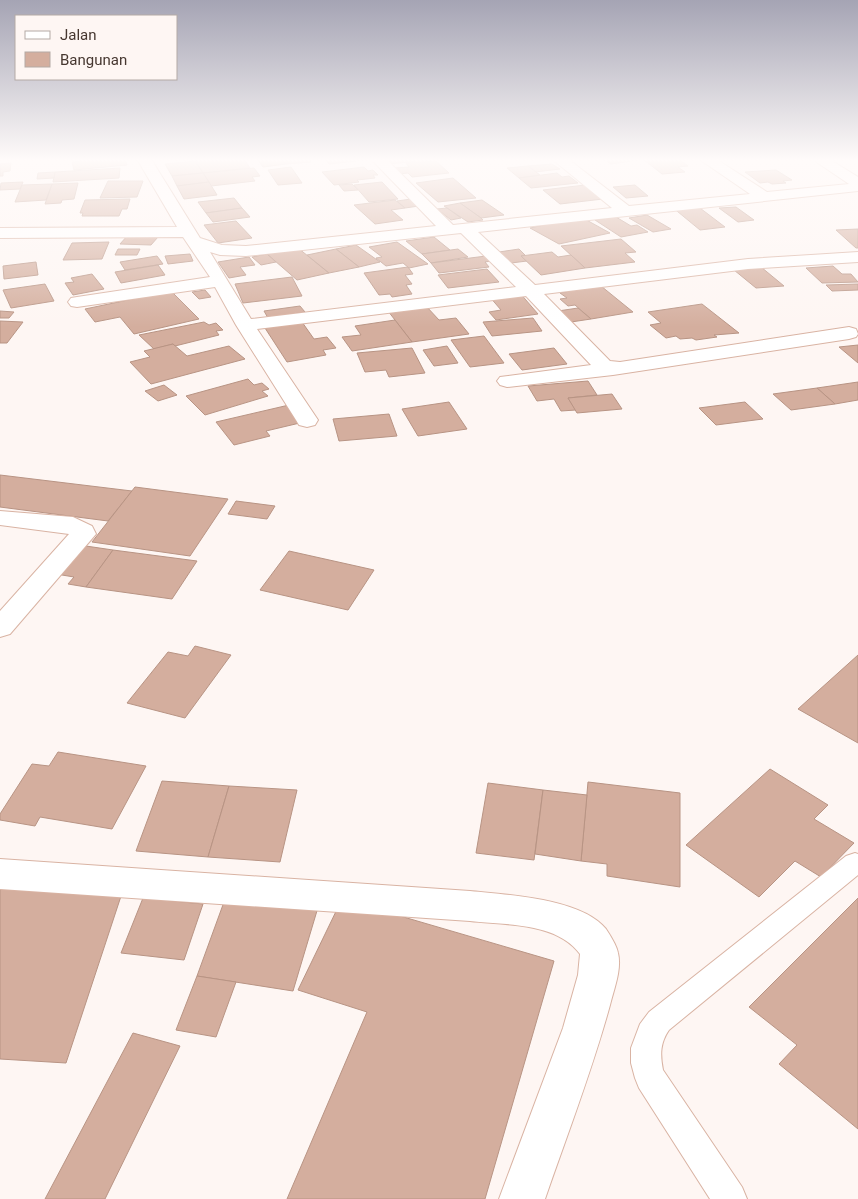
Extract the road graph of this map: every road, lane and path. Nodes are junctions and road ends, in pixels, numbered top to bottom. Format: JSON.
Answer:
{"nodes":[{"id":1,"x":178,"y":215,"type":"edge"},
{"id":2,"x":441,"y":215,"type":"edge"},
{"id":3,"x":580,"y":215,"type":"edge"},
{"id":4,"x":457,"y":229,"type":"junction"},
{"id":5,"x":0,"y":233,"type":"edge"},
{"id":6,"x":192,"y":237,"type":"junction"},
{"id":7,"x":858,"y":258,"type":"edge"},
{"id":8,"x":833,"y":259,"type":"junction"},
{"id":9,"x":858,"y":271,"type":"edge"},
{"id":10,"x":220,"y":281,"type":"junction"},
{"id":11,"x":530,"y":290,"type":"junction"},
{"id":12,"x":77,"y":302,"type":"dead end"},
{"id":13,"x":245,"y":325,"type":"junction"},
{"id":14,"x":849,"y":333,"type":"dead end"},
{"id":15,"x":613,"y":369,"type":"junction"},
{"id":16,"x":507,"y":381,"type":"dead end"},
{"id":17,"x":307,"y":420,"type":"dead end"},
{"id":18,"x":0,"y":518,"type":"edge"},
{"id":19,"x":0,"y":628,"type":"edge"},
{"id":20,"x":855,"y":863,"type":"dead end"},
{"id":21,"x":0,"y":874,"type":"edge"},
{"id":22,"x":522,"y":1199,"type":"edge"},
{"id":23,"x":730,"y":1199,"type":"edge"}],
"edges":[{"from":1,"to":6,"type":"street"},
{"from":2,"to":4,"type":"street"},
{"from":3,"to":4,"type":"street"},
{"from":4,"to":6,"type":"street"},
{"from":4,"to":11,"type":"street"},
{"from":5,"to":6,"type":"street"},
{"from":6,"to":10,"type":"street"},
{"from":7,"to":8,"type":"street"},
{"from":8,"to":9,"type":"street"},
{"from":8,"to":11,"type":"street"},
{"from":10,"to":12,"type":"street"},
{"from":10,"to":13,"type":"street"},
{"from":11,"to":13,"type":"street"},
{"from":11,"to":15,"type":"street"},
{"from":13,"to":17,"type":"street"},
{"from":14,"to":15,"type":"street"},
{"from":15,"to":16,"type":"street"},
{"from":18,"to":19,"type":"street"},
{"from":20,"to":23,"type":"lane"},
{"from":21,"to":22,"type":"street"}]}
